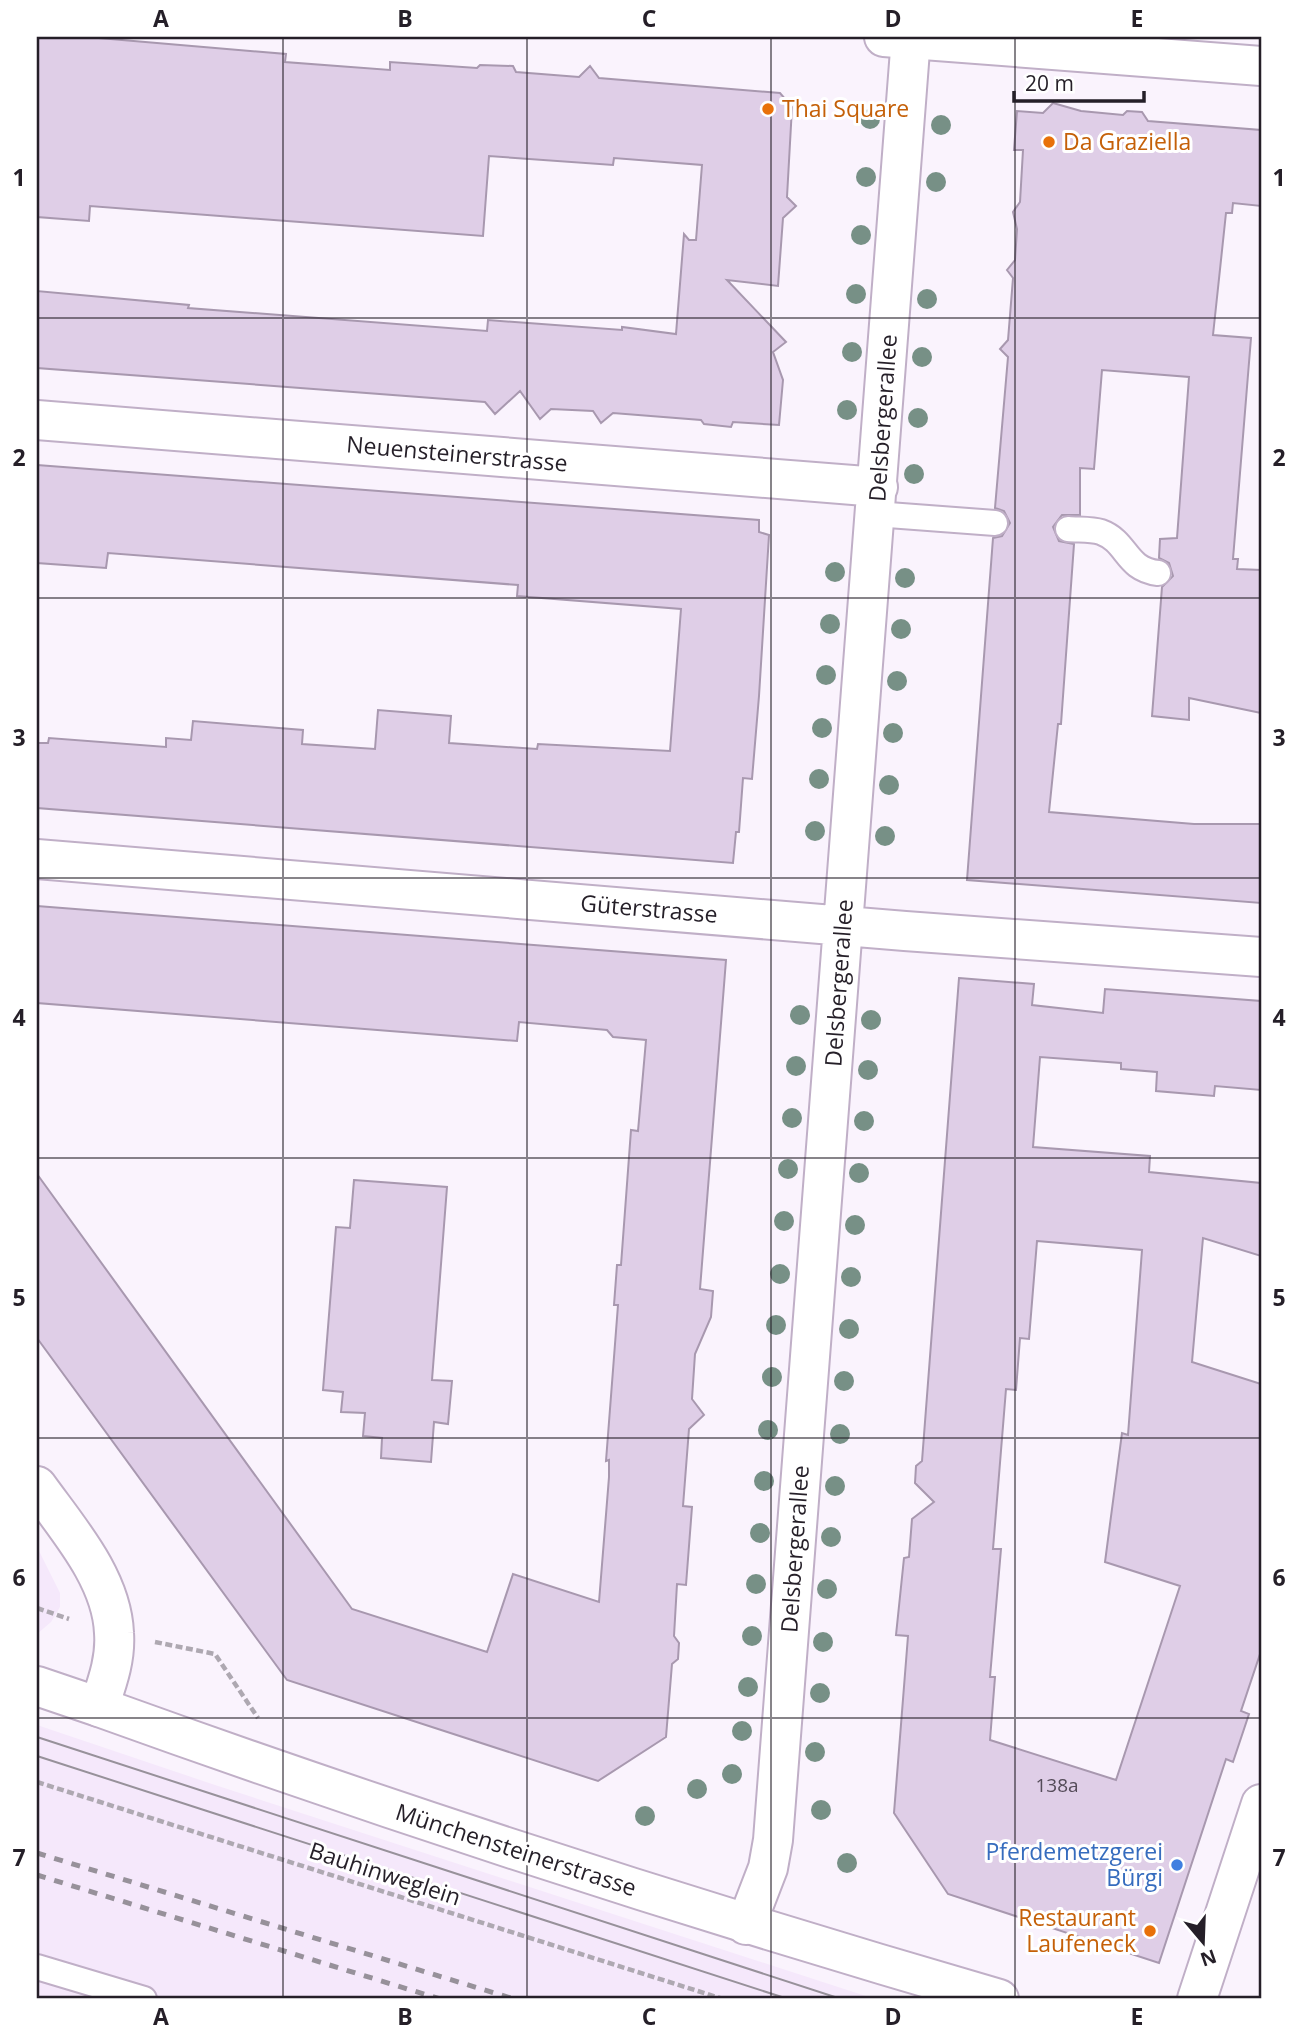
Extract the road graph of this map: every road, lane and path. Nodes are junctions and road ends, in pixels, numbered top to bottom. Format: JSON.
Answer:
{"nodes":[{"id":1,"x":902,"y":37,"type":"edge"},
{"id":2,"x":1261,"y":66,"type":"edge"},
{"id":3,"x":37,"y":420,"type":"edge"},
{"id":4,"x":876,"y":500,"type":"junction"},
{"id":5,"x":995,"y":523,"type":"dead end"},
{"id":6,"x":1068,"y":529,"type":"dead end"},
{"id":7,"x":1158,"y":573,"type":"dead end"},
{"id":8,"x":37,"y":859,"type":"edge"},
{"id":9,"x":843,"y":926,"type":"junction"},
{"id":10,"x":1261,"y":957,"type":"edge"},
{"id":11,"x":37,"y":1486,"type":"edge"},
{"id":12,"x":37,"y":1608,"type":"edge"},
{"id":13,"x":114,"y":1634,"type":"junction"},
{"id":14,"x":37,"y":1686,"type":"edge"},
{"id":15,"x":99,"y":1707,"type":"junction"},
{"id":16,"x":261,"y":1722,"type":"dead end"},
{"id":17,"x":37,"y":1782,"type":"edge"},
{"id":18,"x":1261,"y":1804,"type":"edge"},
{"id":19,"x":746,"y":1925,"type":"junction"},
{"id":20,"x":37,"y":1967,"type":"edge"},
{"id":21,"x":144,"y":1999,"type":"edge"},
{"id":22,"x":723,"y":1999,"type":"edge"},
{"id":23,"x":999,"y":1999,"type":"edge"},
{"id":24,"x":1197,"y":1999,"type":"edge"}],
"edges":[{"from":1,"to":2,"type":"street"},
{"from":1,"to":4,"type":"street","name":"Delsbergerallee"},
{"from":3,"to":4,"type":"street","name":"Neuensteinerstrasse"},
{"from":4,"to":5,"type":"lane"},
{"from":4,"to":9,"type":"street","name":"Delsbergerallee"},
{"from":6,"to":7,"type":"lane"},
{"from":8,"to":9,"type":"street","name":"Güterstrasse"},
{"from":9,"to":10,"type":"street","name":"Güterstrasse"},
{"from":9,"to":19,"type":"street","name":"Delsbergerallee"},
{"from":11,"to":13,"type":"street"},
{"from":12,"to":13,"type":"path"},
{"from":13,"to":15,"type":"street"},
{"from":13,"to":16,"type":"path"},
{"from":14,"to":15,"type":"street","name":"Münchensteinerstrasse"},
{"from":15,"to":19,"type":"street","name":"Münchensteinerstrasse"},
{"from":17,"to":22,"type":"path","name":"Bauhinweglein"},
{"from":18,"to":24,"type":"street"},
{"from":19,"to":23,"type":"street","name":"Münchensteinerstrasse"},
{"from":20,"to":21,"type":"lane"}]}
